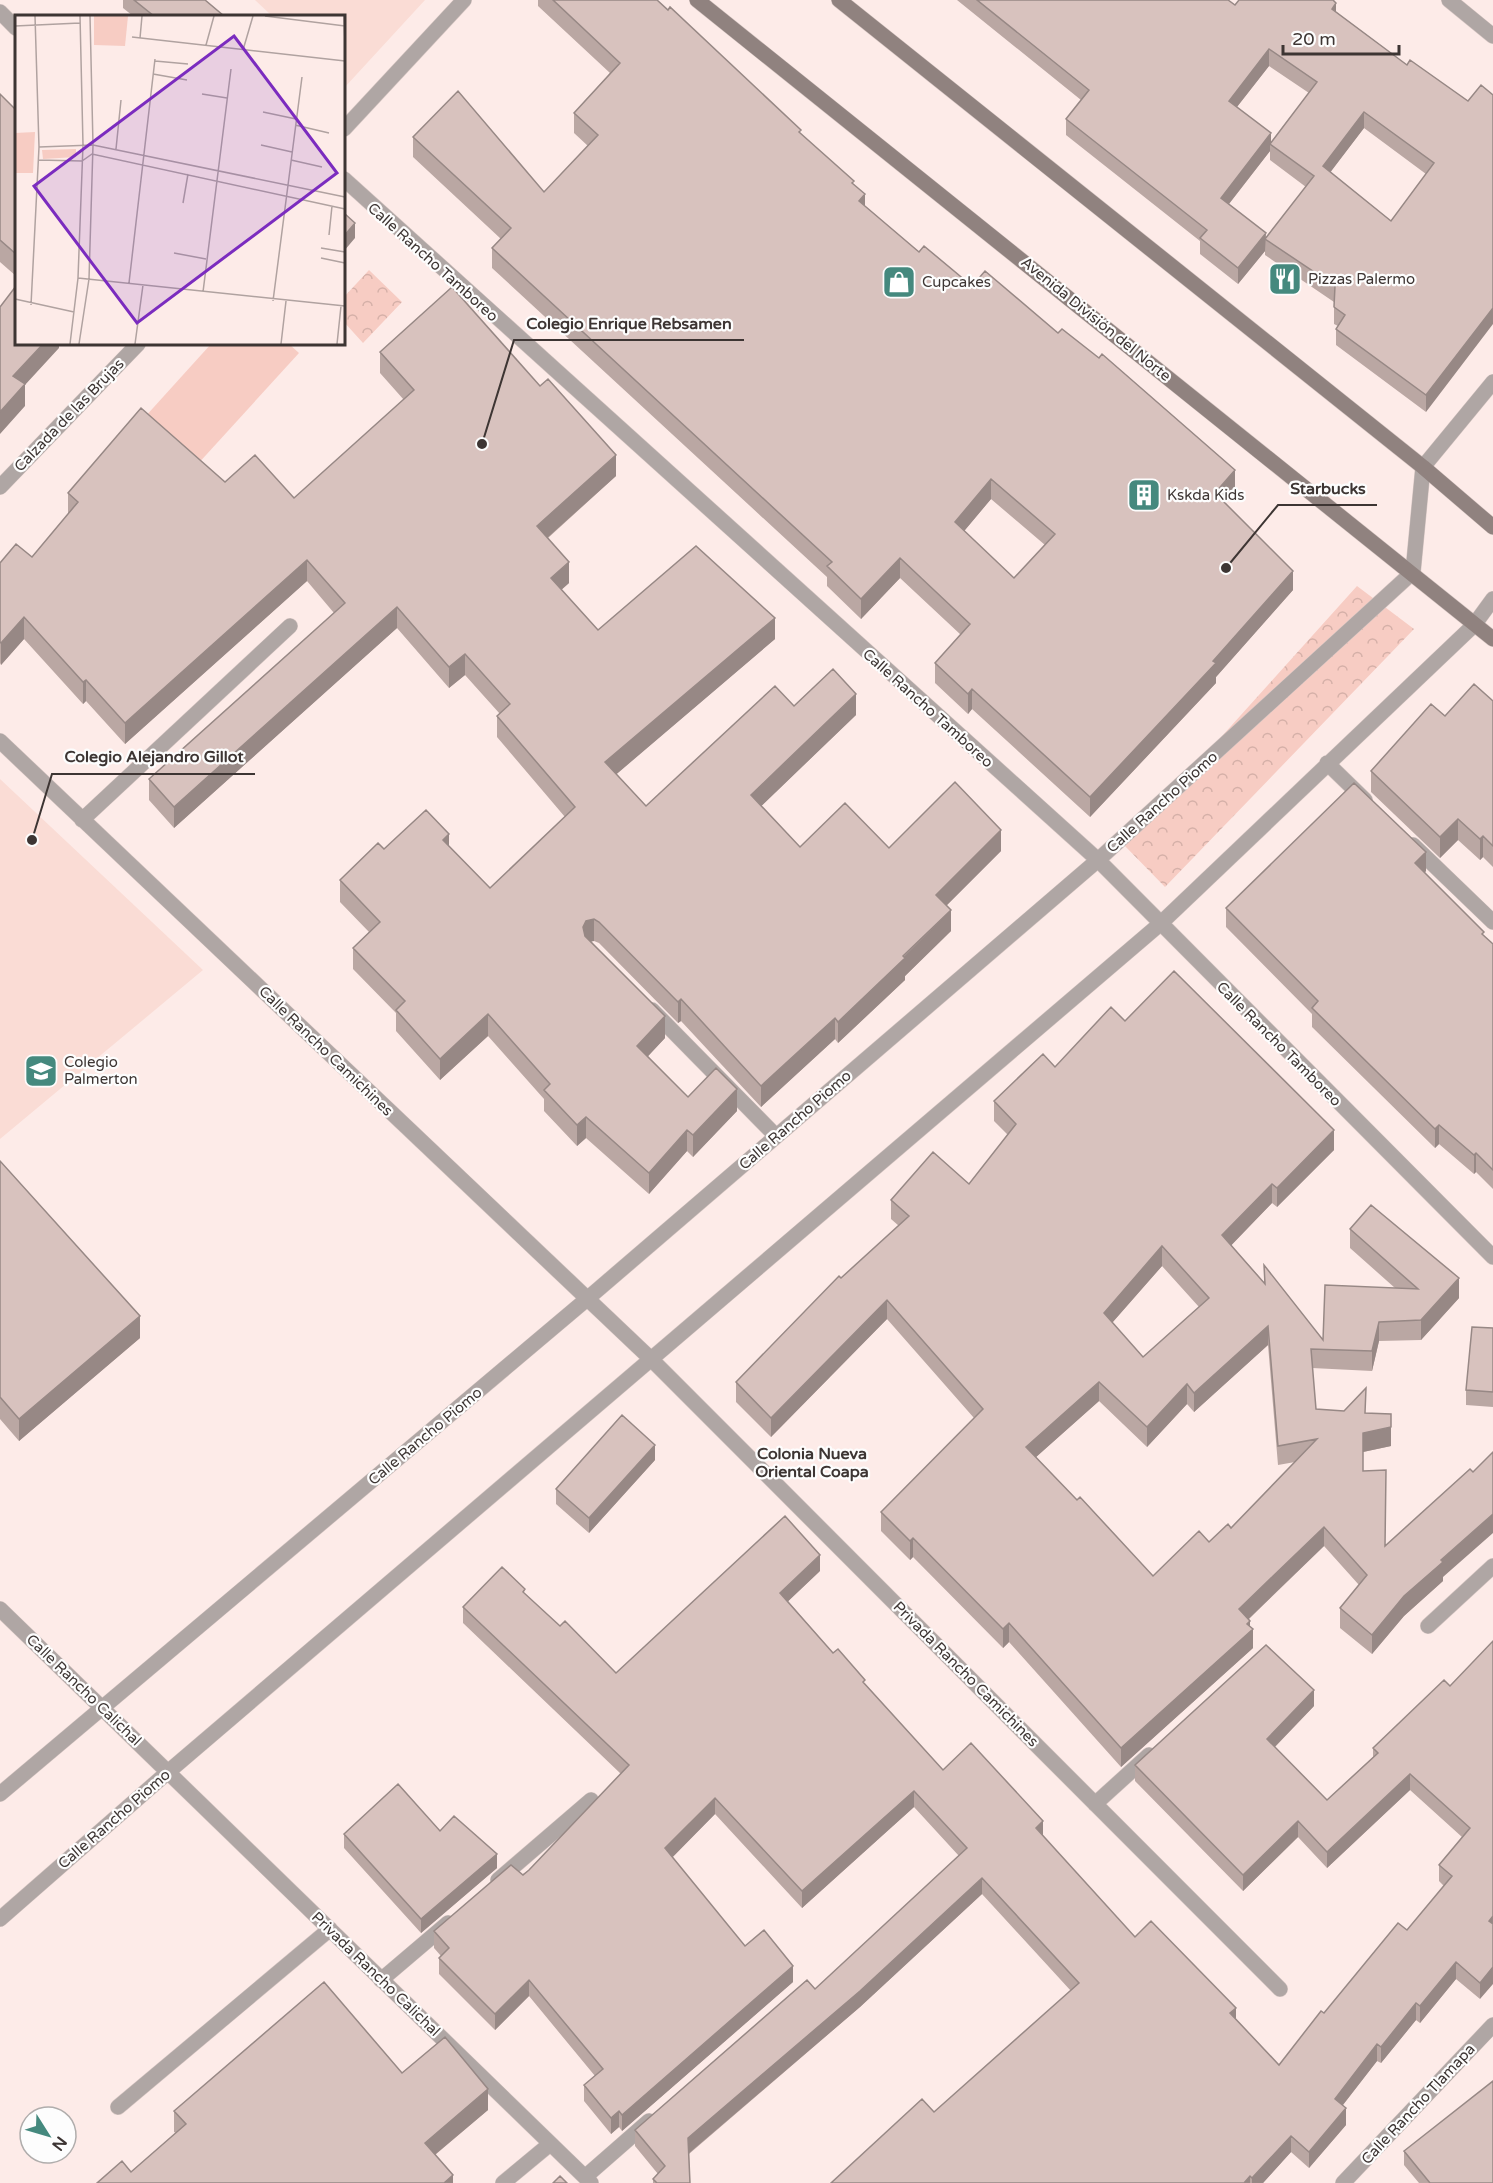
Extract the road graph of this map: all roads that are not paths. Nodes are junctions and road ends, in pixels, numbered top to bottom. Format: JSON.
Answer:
{"nodes":[{"id":1,"x":464,"y":0,"type":"edge"},
{"id":2,"x":697,"y":0,"type":"edge"},
{"id":3,"x":839,"y":0,"type":"edge"},
{"id":4,"x":1449,"y":0,"type":"edge"},
{"id":5,"x":0,"y":12,"type":"edge"},
{"id":6,"x":15,"y":27,"type":"edge"},
{"id":7,"x":1493,"y":36,"type":"edge"},
{"id":8,"x":345,"y":128,"type":"edge"},
{"id":9,"x":345,"y":180,"type":"edge"},
{"id":10,"x":137,"y":345,"type":"edge"},
{"id":11,"x":1493,"y":382,"type":"edge"},
{"id":12,"x":1423,"y":467,"type":"junction"},
{"id":13,"x":0,"y":487,"type":"edge"},
{"id":14,"x":1493,"y":527,"type":"edge"},
{"id":15,"x":1413,"y":572,"type":"junction"},
{"id":16,"x":1493,"y":598,"type":"edge"},
{"id":17,"x":1474,"y":625,"type":"junction"},
{"id":18,"x":290,"y":626,"type":"dead end"},
{"id":19,"x":1493,"y":639,"type":"edge"},
{"id":20,"x":0,"y":741,"type":"edge"},
{"id":21,"x":1327,"y":764,"type":"junction"},
{"id":22,"x":1377,"y":811,"type":"edge"},
{"id":23,"x":82,"y":820,"type":"junction"},
{"id":24,"x":1402,"y":835,"type":"edge"},
{"id":25,"x":1098,"y":860,"type":"junction"},
{"id":26,"x":1493,"y":922,"type":"edge"},
{"id":27,"x":1160,"y":924,"type":"junction"},
{"id":28,"x":642,"y":1001,"type":"edge"},
{"id":29,"x":776,"y":1136,"type":"junction"},
{"id":30,"x":1493,"y":1257,"type":"edge"},
{"id":31,"x":587,"y":1299,"type":"junction"},
{"id":32,"x":652,"y":1360,"type":"junction"},
{"id":33,"x":1493,"y":1566,"type":"edge"},
{"id":34,"x":0,"y":1609,"type":"edge"},
{"id":35,"x":1428,"y":1626,"type":"dead end"},
{"id":36,"x":102,"y":1707,"type":"junction"},
{"id":37,"x":1164,"y":1742,"type":"edge"},
{"id":38,"x":168,"y":1772,"type":"junction"},
{"id":39,"x":0,"y":1794,"type":"edge"},
{"id":40,"x":591,"y":1800,"type":"dead end"},
{"id":41,"x":1095,"y":1804,"type":"junction"},
{"id":42,"x":486,"y":1890,"type":"edge"},
{"id":43,"x":460,"y":1912,"type":"edge"},
{"id":44,"x":0,"y":1920,"type":"edge"},
{"id":45,"x":330,"y":1929,"type":"junction"},
{"id":46,"x":381,"y":1980,"type":"junction"},
{"id":47,"x":1280,"y":1989,"type":"dead end"},
{"id":48,"x":1493,"y":2025,"type":"edge"},
{"id":49,"x":118,"y":2107,"type":"dead end"},
{"id":50,"x":664,"y":2108,"type":"edge"},
{"id":51,"x":550,"y":2144,"type":"junction"},
{"id":52,"x":588,"y":2180,"type":"edge"},
{"id":53,"x":1348,"y":2181,"type":"edge"},
{"id":54,"x":503,"y":2183,"type":"edge"}],
"edges":[{"from":1,"to":8,"type":"street"},
{"from":2,"to":15,"type":"main road","name":"Avenida División del Norte"},
{"from":3,"to":12,"type":"main road"},
{"from":4,"to":7,"type":"street"},
{"from":5,"to":6,"type":"street"},
{"from":9,"to":25,"type":"street","name":"Calle Rancho Tamboreo"},
{"from":10,"to":13,"type":"street","name":"Calzada de las Brujas"},
{"from":11,"to":12,"type":"street"},
{"from":12,"to":14,"type":"main road"},
{"from":12,"to":15,"type":"street"},
{"from":15,"to":17,"type":"main road","name":"Avenida División del Norte"},
{"from":15,"to":25,"type":"street","name":"Calle Rancho Piomo"},
{"from":16,"to":17,"type":"street","name":"Calle Rancho Piomo"},
{"from":17,"to":19,"type":"main road","name":"Avenida División del Norte"},
{"from":17,"to":21,"type":"street","name":"Calle Rancho Piomo"},
{"from":18,"to":23,"type":"street"},
{"from":20,"to":23,"type":"street","name":"Calle Rancho Camichines"},
{"from":21,"to":22,"type":"street"},
{"from":21,"to":27,"type":"street","name":"Calle Rancho Piomo"},
{"from":23,"to":31,"type":"street","name":"Calle Rancho Camichines"},
{"from":24,"to":26,"type":"street"},
{"from":25,"to":27,"type":"street","name":"Calle Rancho Tamboreo"},
{"from":25,"to":29,"type":"street","name":"Calle Rancho Piomo"},
{"from":27,"to":30,"type":"street","name":"Calle Rancho Tamboreo"},
{"from":27,"to":32,"type":"street","name":"Calle Rancho Piomo"},
{"from":28,"to":29,"type":"street"},
{"from":29,"to":31,"type":"street","name":"Calle Rancho Piomo"},
{"from":31,"to":32,"type":"street","name":"Calle Rancho Camichines"},
{"from":31,"to":36,"type":"street","name":"Calle Rancho Piomo"},
{"from":32,"to":38,"type":"street","name":"Calle Rancho Piomo"},
{"from":32,"to":41,"type":"street","name":"Privada Rancho Camichines"},
{"from":33,"to":35,"type":"street"},
{"from":34,"to":36,"type":"street","name":"Calle Rancho Calichal"},
{"from":36,"to":38,"type":"street","name":"Calle Rancho Calichal"},
{"from":36,"to":39,"type":"street","name":"Calle Rancho Piomo"},
{"from":37,"to":41,"type":"street"},
{"from":38,"to":44,"type":"street","name":"Calle Rancho Piomo"},
{"from":38,"to":45,"type":"street","name":"Privada Rancho Calichal"},
{"from":40,"to":42,"type":"street"},
{"from":41,"to":47,"type":"street","name":"Privada Rancho Camichines"},
{"from":43,"to":46,"type":"street"},
{"from":45,"to":46,"type":"street","name":"Privada Rancho Calichal"},
{"from":45,"to":49,"type":"street"},
{"from":46,"to":51,"type":"street","name":"Privada Rancho Calichal"},
{"from":48,"to":53,"type":"street","name":"Calle Rancho Tlamapa"},
{"from":50,"to":52,"type":"street","name":"Privada Rancho Calichal"},
{"from":51,"to":52,"type":"street","name":"Privada Rancho Calichal"},
{"from":51,"to":54,"type":"street"}]}
